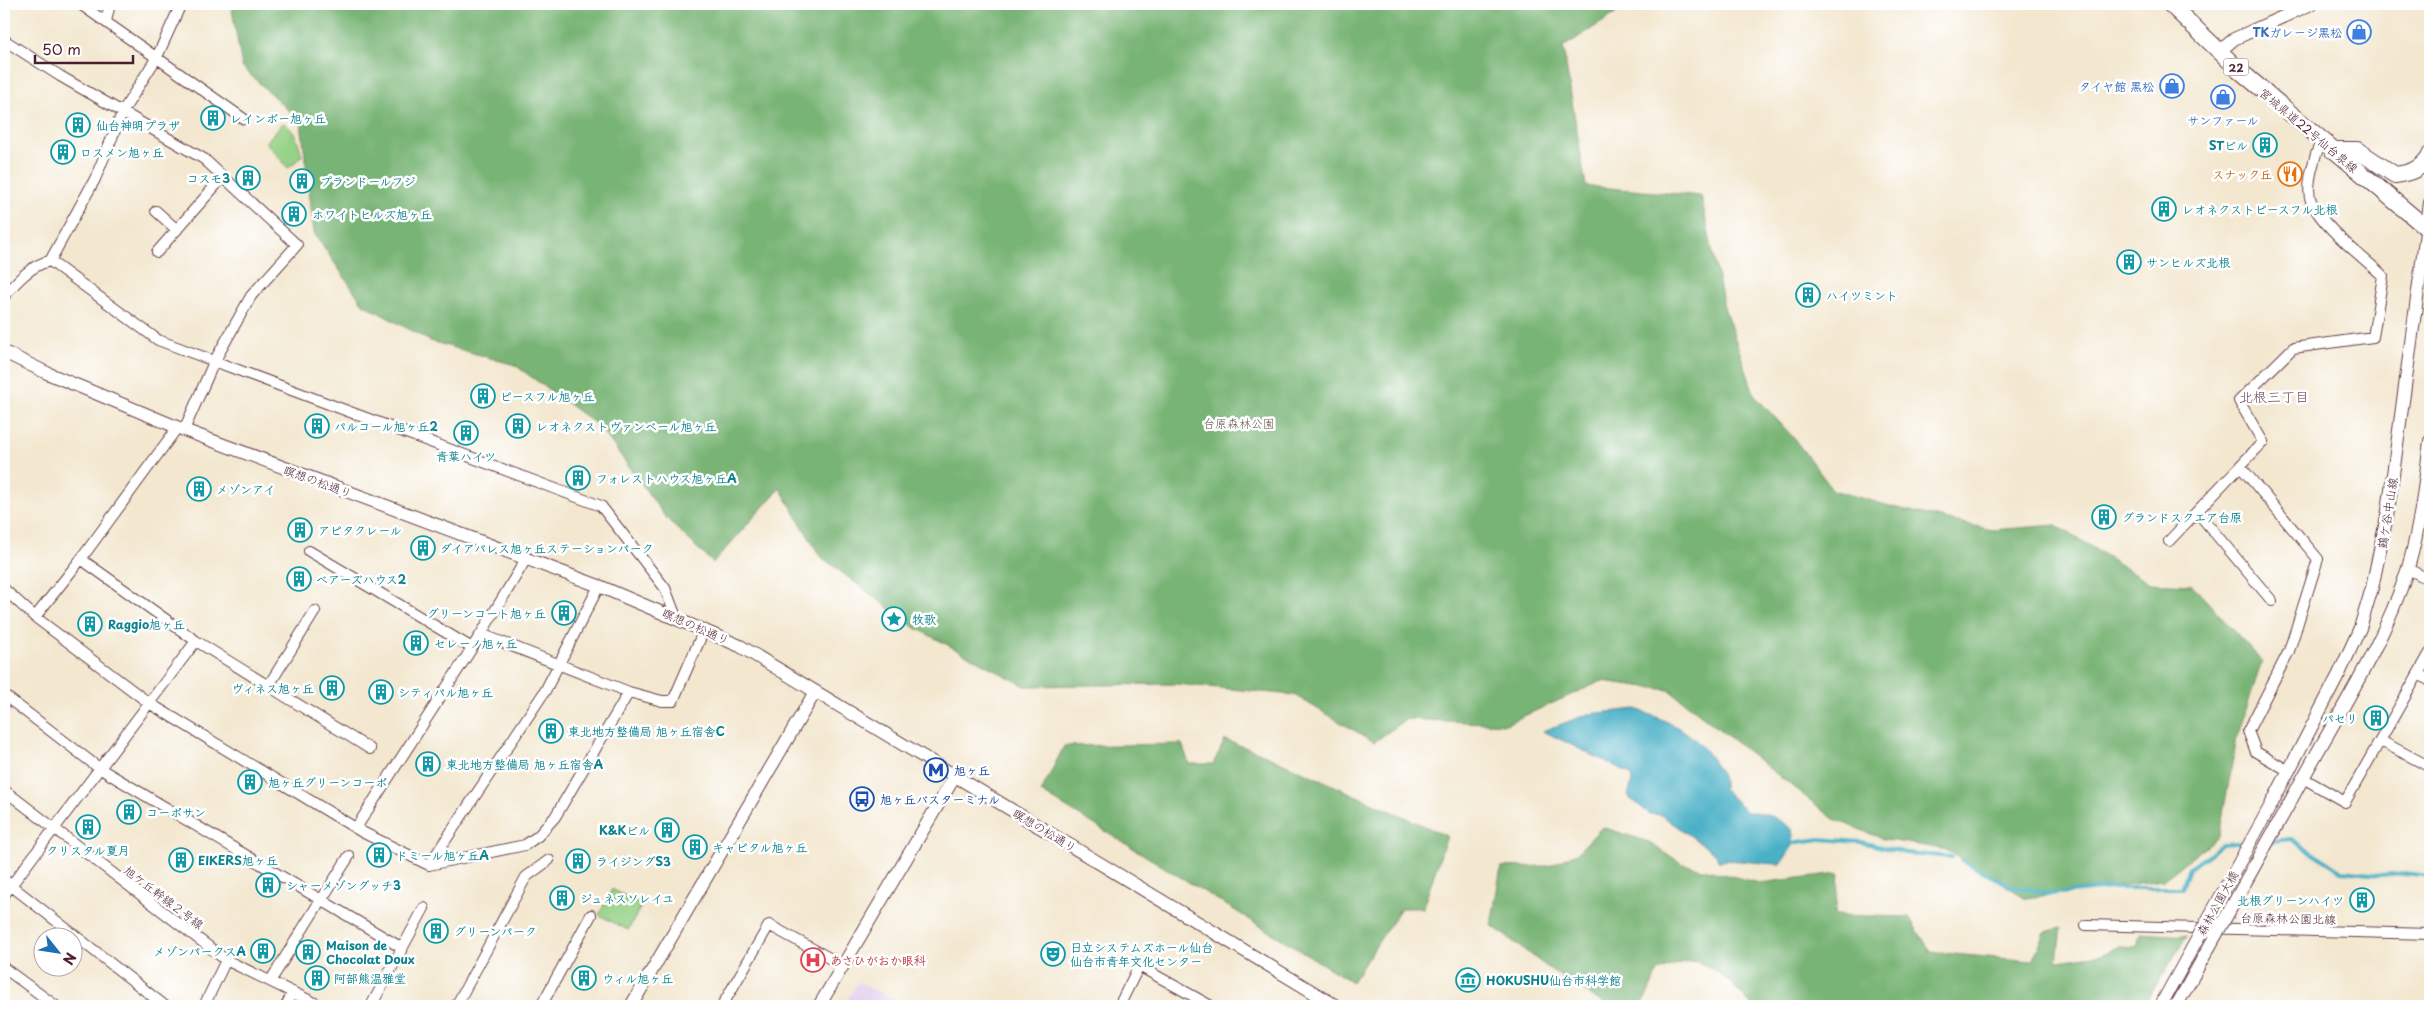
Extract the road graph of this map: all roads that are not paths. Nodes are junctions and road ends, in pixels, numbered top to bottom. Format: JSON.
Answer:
{"nodes":[{"id":1,"x":80,"y":4,"type":"edge"},
{"id":2,"x":110,"y":4,"type":"edge"},
{"id":3,"x":181,"y":4,"type":"edge"},
{"id":4,"x":2170,"y":4,"type":"edge"},
{"id":5,"x":2311,"y":4,"type":"edge"},
{"id":6,"x":106,"y":21,"type":"junction"},
{"id":7,"x":4,"y":40,"type":"edge"},
{"id":8,"x":2219,"y":52,"type":"junction"},
{"id":9,"x":157,"y":56,"type":"junction"},
{"id":10,"x":123,"y":111,"type":"junction"},
{"id":11,"x":244,"y":119,"type":"dead end"},
{"id":12,"x":2326,"y":146,"type":"junction"},
{"id":13,"x":2430,"y":155,"type":"edge"},
{"id":14,"x":223,"y":177,"type":"junction"},
{"id":15,"x":2430,"y":203,"type":"edge"},
{"id":16,"x":156,"y":211,"type":"dead end"},
{"id":17,"x":2428,"y":229,"type":"edge"},
{"id":18,"x":177,"y":230,"type":"junction"},
{"id":19,"x":157,"y":252,"type":"dead end"},
{"id":20,"x":50,"y":261,"type":"junction"},
{"id":21,"x":4,"y":296,"type":"edge"},
{"id":22,"x":4,"y":352,"type":"edge"},
{"id":23,"x":214,"y":362,"type":"junction"},
{"id":24,"x":180,"y":429,"type":"junction"},
{"id":25,"x":2430,"y":441,"type":"edge"},
{"id":26,"x":2240,"y":466,"type":"junction"},
{"id":27,"x":2198,"y":513,"type":"junction"},
{"id":28,"x":2169,"y":541,"type":"dead end"},
{"id":29,"x":310,"y":551,"type":"dead end"},
{"id":30,"x":81,"y":559,"type":"junction"},
{"id":31,"x":526,"y":559,"type":"junction"},
{"id":32,"x":2408,"y":569,"type":"junction"},
{"id":33,"x":2430,"y":580,"type":"edge"},
{"id":34,"x":599,"y":586,"type":"junction"},
{"id":35,"x":4,"y":589,"type":"edge"},
{"id":36,"x":2272,"y":601,"type":"dead end"},
{"id":37,"x":315,"y":611,"type":"dead end"},
{"id":38,"x":35,"y":617,"type":"junction"},
{"id":39,"x":676,"y":617,"type":"junction"},
{"id":40,"x":704,"y":630,"type":"junction"},
{"id":41,"x":482,"y":634,"type":"junction"},
{"id":42,"x":196,"y":641,"type":"junction"},
{"id":43,"x":472,"y":648,"type":"junction"},
{"id":44,"x":2430,"y":653,"type":"edge"},
{"id":45,"x":558,"y":664,"type":"junction"},
{"id":46,"x":2419,"y":674,"type":"junction"},
{"id":47,"x":2430,"y":680,"type":"edge"},
{"id":48,"x":269,"y":685,"type":"junction"},
{"id":49,"x":629,"y":692,"type":"junction"},
{"id":50,"x":815,"y":692,"type":"junction"},
{"id":51,"x":4,"y":695,"type":"edge"},
{"id":52,"x":149,"y":702,"type":"junction"},
{"id":53,"x":2381,"y":741,"type":"junction"},
{"id":54,"x":370,"y":749,"type":"dead end"},
{"id":55,"x":2430,"y":767,"type":"edge"},
{"id":56,"x":99,"y":768,"type":"junction"},
{"id":57,"x":2289,"y":771,"type":"junction"},
{"id":58,"x":955,"y":776,"type":"junction"},
{"id":59,"x":2303,"y":778,"type":"junction"},
{"id":60,"x":4,"y":790,"type":"edge"},
{"id":61,"x":2272,"y":803,"type":"joint"},
{"id":62,"x":54,"y":828,"type":"junction"},
{"id":63,"x":356,"y":828,"type":"junction"},
{"id":64,"x":349,"y":856,"type":"dead end"},
{"id":65,"x":549,"y":860,"type":"dead end"},
{"id":66,"x":429,"y":865,"type":"junction"},
{"id":67,"x":7,"y":883,"type":"edge"},
{"id":68,"x":4,"y":895,"type":"edge"},
{"id":69,"x":319,"y":903,"type":"junction"},
{"id":70,"x":424,"y":908,"type":"dead end"},
{"id":71,"x":592,"y":915,"type":"dead end"},
{"id":72,"x":2086,"y":925,"type":"dead end"},
{"id":73,"x":2430,"y":934,"type":"edge"},
{"id":74,"x":402,"y":948,"type":"junction"},
{"id":75,"x":226,"y":960,"type":"junction"},
{"id":76,"x":842,"y":965,"type":"junction"},
{"id":77,"x":4,"y":968,"type":"edge"},
{"id":78,"x":271,"y":980,"type":"junction"},
{"id":79,"x":293,"y":992,"type":"junction"},
{"id":80,"x":2161,"y":1005,"type":"edge"},
{"id":81,"x":2178,"y":1005,"type":"edge"},
{"id":82,"x":56,"y":1006,"type":"edge"},
{"id":83,"x":165,"y":1006,"type":"edge"},
{"id":84,"x":204,"y":1006,"type":"edge"},
{"id":85,"x":286,"y":1006,"type":"edge"},
{"id":86,"x":321,"y":1006,"type":"edge"},
{"id":87,"x":371,"y":1006,"type":"edge"},
{"id":88,"x":456,"y":1006,"type":"edge"},
{"id":89,"x":542,"y":1006,"type":"edge"},
{"id":90,"x":631,"y":1006,"type":"edge"},
{"id":91,"x":722,"y":1006,"type":"edge"},
{"id":92,"x":819,"y":1006,"type":"edge"},
{"id":93,"x":1119,"y":1006,"type":"edge"},
{"id":94,"x":1211,"y":1006,"type":"edge"},
{"id":95,"x":1336,"y":1006,"type":"edge"}],
"edges":[{"from":1,"to":6,"type":"street"},
{"from":2,"to":6,"type":"street"},
{"from":3,"to":9,"type":"street"},
{"from":4,"to":8,"type":"main road","name":"宮城県道22号仙台泉線","number":"22"},
{"from":5,"to":8,"type":"street"},
{"from":6,"to":9,"type":"street"},
{"from":7,"to":10,"type":"street"},
{"from":8,"to":12,"type":"main road","name":"宮城県道22号仙台泉線","number":"22"},
{"from":9,"to":10,"type":"street"},
{"from":9,"to":11,"type":"street"},
{"from":10,"to":14,"type":"street"},
{"from":10,"to":20,"type":"street"},
{"from":12,"to":13,"type":"main road"},
{"from":12,"to":17,"type":"main road","name":"宮城県道22号仙台泉線","number":"22"},
{"from":12,"to":26,"type":"street"},
{"from":14,"to":18,"type":"street"},
{"from":14,"to":23,"type":"street"},
{"from":15,"to":17,"type":"street","name":"鶴ケ谷中山線"},
{"from":16,"to":18,"type":"street"},
{"from":17,"to":57,"type":"street","name":"鶴ケ谷中山線"},
{"from":18,"to":19,"type":"street"},
{"from":20,"to":21,"type":"street"},
{"from":20,"to":23,"type":"street"},
{"from":22,"to":24,"type":"street","name":"瞑想の松通り"},
{"from":23,"to":24,"type":"street"},
{"from":23,"to":39,"type":"street"},
{"from":24,"to":30,"type":"street"},
{"from":24,"to":31,"type":"street","name":"瞑想の松通り"},
{"from":25,"to":32,"type":"street","name":"森林公園大橋"},
{"from":26,"to":27,"type":"street"},
{"from":26,"to":57,"type":"street"},
{"from":27,"to":28,"type":"street"},
{"from":27,"to":36,"type":"street"},
{"from":29,"to":43,"type":"street"},
{"from":30,"to":38,"type":"street"},
{"from":30,"to":42,"type":"street"},
{"from":31,"to":34,"type":"street","name":"瞑想の松通り"},
{"from":31,"to":41,"type":"street"},
{"from":32,"to":33,"type":"street"},
{"from":32,"to":59,"type":"street","name":"森林公園大橋"},
{"from":34,"to":39,"type":"street","name":"瞑想の松通り"},
{"from":34,"to":45,"type":"street"},
{"from":35,"to":38,"type":"street"},
{"from":37,"to":48,"type":"street"},
{"from":38,"to":52,"type":"street"},
{"from":39,"to":40,"type":"street","name":"瞑想の松通り"},
{"from":40,"to":49,"type":"street"},
{"from":40,"to":50,"type":"street","name":"瞑想の松通り"},
{"from":41,"to":43,"type":"street"},
{"from":41,"to":45,"type":"street"},
{"from":42,"to":48,"type":"street"},
{"from":42,"to":52,"type":"street"},
{"from":43,"to":63,"type":"street"},
{"from":44,"to":46,"type":"street"},
{"from":45,"to":49,"type":"street"},
{"from":45,"to":66,"type":"street"},
{"from":46,"to":47,"type":"street"},
{"from":46,"to":53,"type":"street"},
{"from":48,"to":54,"type":"street"},
{"from":49,"to":66,"type":"street"},
{"from":50,"to":58,"type":"street","name":"瞑想の松通り"},
{"from":50,"to":90,"type":"street"},
{"from":51,"to":56,"type":"street"},
{"from":52,"to":56,"type":"street"},
{"from":52,"to":63,"type":"street"},
{"from":53,"to":55,"type":"street"},
{"from":53,"to":59,"type":"street"},
{"from":56,"to":62,"type":"street"},
{"from":56,"to":69,"type":"street"},
{"from":57,"to":61,"type":"street","name":"鶴ケ谷中山線"},
{"from":58,"to":76,"type":"street"},
{"from":58,"to":95,"type":"street","name":"瞑想の松通り"},
{"from":59,"to":81,"type":"street","name":"森林公園大橋","bridge":true},
{"from":60,"to":62,"type":"street","name":"旭ケ丘幹線２号線"},
{"from":61,"to":80,"type":"street","name":"森林公園大橋","bridge":true},
{"from":62,"to":67,"type":"street"},
{"from":62,"to":75,"type":"street","name":"旭ケ丘幹線２号線"},
{"from":63,"to":66,"type":"street"},
{"from":64,"to":69,"type":"street"},
{"from":65,"to":88,"type":"street"},
{"from":67,"to":68,"type":"street"},
{"from":67,"to":83,"type":"street"},
{"from":69,"to":74,"type":"street"},
{"from":69,"to":78,"type":"street"},
{"from":70,"to":74,"type":"street"},
{"from":71,"to":89,"type":"street"},
{"from":72,"to":73,"type":"street","name":"台原森林公園北線"},
{"from":74,"to":87,"type":"street"},
{"from":75,"to":78,"type":"street","name":"旭ケ丘幹線２号線"},
{"from":75,"to":84,"type":"street"},
{"from":76,"to":91,"type":"street"},
{"from":76,"to":92,"type":"street"},
{"from":77,"to":82,"type":"street"},
{"from":78,"to":79,"type":"street","name":"旭ケ丘幹線２号線"},
{"from":79,"to":85,"type":"street"},
{"from":79,"to":86,"type":"street","name":"旭ケ丘幹線２号線"},
{"from":93,"to":94,"type":"street"}]}
